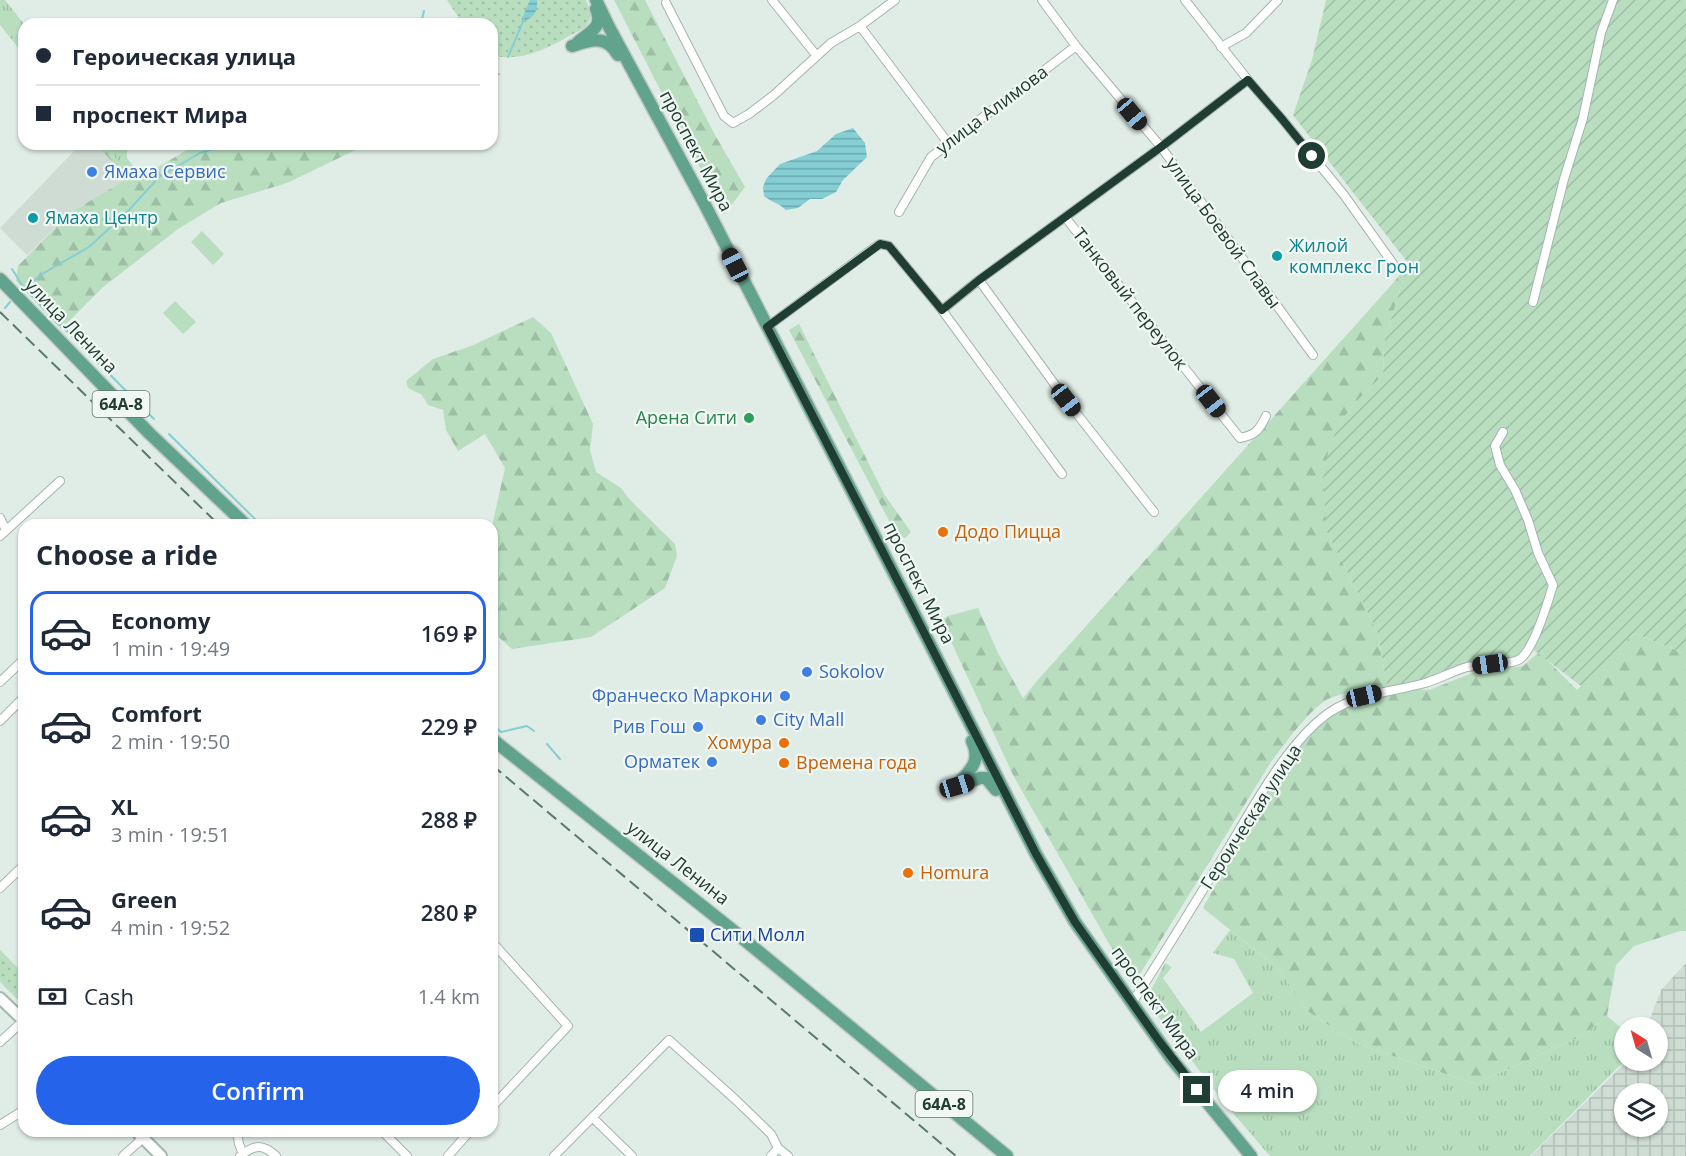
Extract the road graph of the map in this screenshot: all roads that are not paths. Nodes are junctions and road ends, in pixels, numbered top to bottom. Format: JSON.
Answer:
{"nodes":[{"id":1,"x":594,"y":0,"type":"edge"},
{"id":2,"x":772,"y":0,"type":"edge"},
{"id":3,"x":894,"y":0,"type":"edge"},
{"id":4,"x":1042,"y":0,"type":"edge"},
{"id":5,"x":1185,"y":0,"type":"edge"},
{"id":6,"x":1278,"y":0,"type":"edge"},
{"id":7,"x":1613,"y":0,"type":"edge"},
{"id":8,"x":666,"y":3,"type":"dead end"},
{"id":9,"x":860,"y":26,"type":"junction"},
{"id":10,"x":609,"y":27,"type":"junction"},
{"id":11,"x":572,"y":46,"type":"junction"},
{"id":12,"x":1076,"y":46,"type":"junction"},
{"id":13,"x":1221,"y":47,"type":"junction"},
{"id":14,"x":816,"y":55,"type":"junction"},
{"id":15,"x":1248,"y":80,"type":"junction"},
{"id":16,"x":642,"y":90,"type":"junction"},
{"id":17,"x":948,"y":143,"type":"junction"},
{"id":18,"x":1161,"y":147,"type":"junction"},
{"id":19,"x":899,"y":212,"type":"dead end"},
{"id":20,"x":1065,"y":217,"type":"junction"},
{"id":21,"x":1396,"y":268,"type":"dead end"},
{"id":22,"x":0,"y":279,"type":"edge"},
{"id":23,"x":979,"y":280,"type":"junction"},
{"id":24,"x":1533,"y":302,"type":"dead end"},
{"id":25,"x":942,"y":310,"type":"junction"},
{"id":26,"x":767,"y":327,"type":"junction"},
{"id":27,"x":1313,"y":355,"type":"dead end"},
{"id":28,"x":1266,"y":417,"type":"dead end"},
{"id":29,"x":1503,"y":432,"type":"dead end"},
{"id":30,"x":1062,"y":474,"type":"dead end"},
{"id":31,"x":60,"y":481,"type":"dead end"},
{"id":32,"x":1154,"y":512,"type":"dead end"},
{"id":33,"x":0,"y":518,"type":"edge"},
{"id":34,"x":18,"y":519,"type":"edge"},
{"id":35,"x":18,"y":519,"type":"edge"},
{"id":36,"x":240,"y":519,"type":"edge"},
{"id":37,"x":3,"y":533,"type":"edge"},
{"id":38,"x":18,"y":665,"type":"edge"},
{"id":39,"x":0,"y":682,"type":"edge"},
{"id":40,"x":18,"y":703,"type":"edge"},
{"id":41,"x":960,"y":706,"type":"junction"},
{"id":42,"x":0,"y":722,"type":"edge"},
{"id":43,"x":498,"y":744,"type":"edge"},
{"id":44,"x":988,"y":762,"type":"junction"},
{"id":45,"x":956,"y":787,"type":"junction"},
{"id":46,"x":1017,"y":818,"type":"junction"},
{"id":47,"x":18,"y":871,"type":"edge"},
{"id":48,"x":0,"y":888,"type":"edge"},
{"id":49,"x":498,"y":949,"type":"edge"},
{"id":50,"x":0,"y":998,"type":"edge"},
{"id":51,"x":1132,"y":1003,"type":"junction"},
{"id":52,"x":18,"y":1015,"type":"edge"},
{"id":53,"x":18,"y":1026,"type":"edge"},
{"id":54,"x":0,"y":1042,"type":"edge"},
{"id":55,"x":498,"y":1101,"type":"edge"},
{"id":56,"x":18,"y":1114,"type":"edge"},
{"id":57,"x":593,"y":1118,"type":"junction"},
{"id":58,"x":0,"y":1125,"type":"edge"},
{"id":59,"x":137,"y":1137,"type":"edge"},
{"id":60,"x":141,"y":1137,"type":"edge"},
{"id":61,"x":237,"y":1137,"type":"edge"},
{"id":62,"x":388,"y":1137,"type":"edge"},
{"id":63,"x":465,"y":1137,"type":"edge"},
{"id":64,"x":778,"y":1148,"type":"junction"},
{"id":65,"x":242,"y":1155,"type":"edge"},
{"id":66,"x":123,"y":1156,"type":"edge"},
{"id":67,"x":161,"y":1156,"type":"edge"},
{"id":68,"x":276,"y":1156,"type":"edge"},
{"id":69,"x":407,"y":1156,"type":"edge"},
{"id":70,"x":448,"y":1156,"type":"edge"},
{"id":71,"x":554,"y":1156,"type":"edge"},
{"id":72,"x":632,"y":1156,"type":"edge"},
{"id":73,"x":771,"y":1156,"type":"edge"},
{"id":74,"x":788,"y":1156,"type":"edge"},
{"id":75,"x":1007,"y":1156,"type":"edge"},
{"id":76,"x":1251,"y":1156,"type":"edge"}],
"edges":[{"from":1,"to":10,"type":"main road","name":"проспект Мира"},
{"from":1,"to":11,"type":"main road"},
{"from":2,"to":14,"type":"street"},
{"from":3,"to":9,"type":"street"},
{"from":4,"to":12,"type":"street","name":"улица Боевой Славы"},
{"from":5,"to":13,"type":"street"},
{"from":6,"to":13,"type":"street"},
{"from":7,"to":24,"type":"street"},
{"from":8,"to":14,"type":"street"},
{"from":9,"to":14,"type":"street"},
{"from":9,"to":17,"type":"street"},
{"from":10,"to":11,"type":"main road"},
{"from":10,"to":16,"type":"main road","name":"проспект Мира"},
{"from":11,"to":16,"type":"main road"},
{"from":12,"to":17,"type":"street","name":"улица Алимова"},
{"from":12,"to":18,"type":"street","name":"улица Боевой Славы"},
{"from":13,"to":15,"type":"street"},
{"from":15,"to":18,"type":"street"},
{"from":15,"to":21,"type":"street"},
{"from":16,"to":26,"type":"main road","name":"проспект Мира"},
{"from":17,"to":19,"type":"street","name":"улица Алимова"},
{"from":18,"to":20,"type":"street"},
{"from":18,"to":27,"type":"street","name":"улица Боевой Славы"},
{"from":20,"to":23,"type":"street"},
{"from":20,"to":28,"type":"street","name":"Танковый переулок"},
{"from":22,"to":36,"type":"main road","name":"улица Ленина","number":"64А-8"},
{"from":23,"to":25,"type":"street"},
{"from":23,"to":32,"type":"street"},
{"from":25,"to":26,"type":"street"},
{"from":25,"to":30,"type":"street"},
{"from":26,"to":41,"type":"main road","name":"проспект Мира"},
{"from":29,"to":51,"type":"street","name":"Героическая улица"},
{"from":31,"to":35,"type":"street"},
{"from":33,"to":37,"type":"street"},
{"from":34,"to":37,"type":"street"},
{"from":38,"to":39,"type":"street"},
{"from":40,"to":42,"type":"street"},
{"from":41,"to":44,"type":"main road","name":"проспект Мира"},
{"from":41,"to":45,"type":"main road"},
{"from":43,"to":75,"type":"main road","name":"улица Ленина","number":"64А-8"},
{"from":44,"to":45,"type":"main road"},
{"from":44,"to":46,"type":"main road","name":"проспект Мира"},
{"from":45,"to":46,"type":"main road"},
{"from":46,"to":51,"type":"main road","name":"проспект Мира"},
{"from":47,"to":48,"type":"street"},
{"from":49,"to":55,"type":"street"},
{"from":50,"to":52,"type":"street"},
{"from":51,"to":76,"type":"main road","name":"проспект Мира"},
{"from":53,"to":54,"type":"street"},
{"from":56,"to":58,"type":"street"},
{"from":57,"to":64,"type":"street"},
{"from":57,"to":71,"type":"street"},
{"from":57,"to":72,"type":"street"},
{"from":59,"to":66,"type":"street"},
{"from":60,"to":67,"type":"street"},
{"from":61,"to":65,"type":"street"},
{"from":62,"to":69,"type":"street"},
{"from":63,"to":70,"type":"street"},
{"from":64,"to":73,"type":"street"},
{"from":64,"to":74,"type":"street"},
{"from":65,"to":68,"type":"street"}]}
